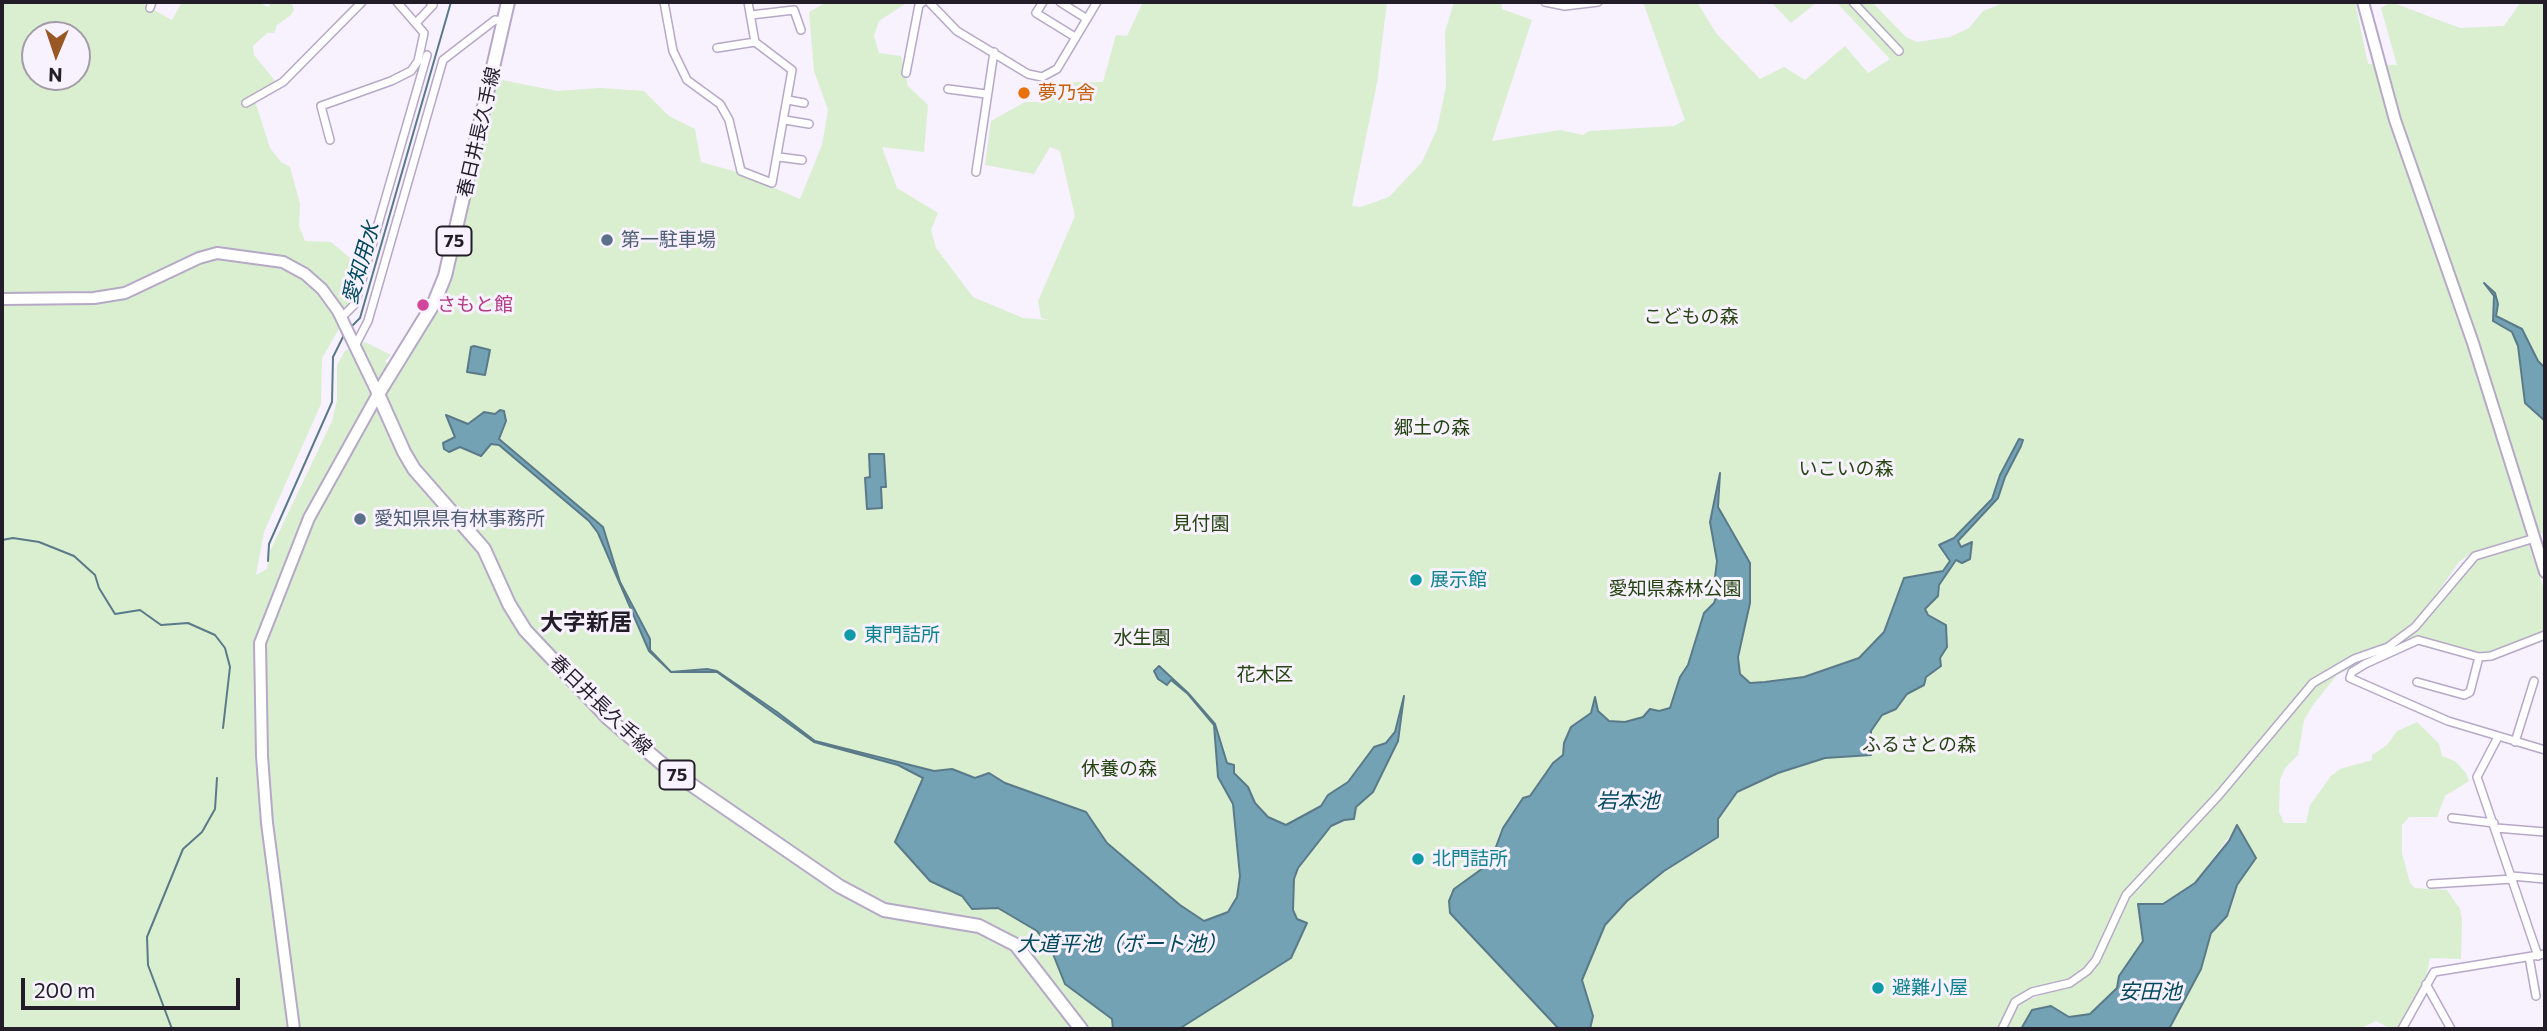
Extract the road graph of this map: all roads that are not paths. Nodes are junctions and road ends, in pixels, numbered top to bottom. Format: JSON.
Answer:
{"nodes":[{"id":1,"x":362,"y":2,"type":"edge"},
{"id":2,"x":397,"y":2,"type":"edge"},
{"id":3,"x":430,"y":2,"type":"edge"},
{"id":4,"x":508,"y":2,"type":"edge"},
{"id":5,"x":664,"y":2,"type":"edge"},
{"id":6,"x":748,"y":2,"type":"edge"},
{"id":7,"x":923,"y":2,"type":"edge"},
{"id":8,"x":929,"y":2,"type":"edge"},
{"id":9,"x":940,"y":2,"type":"edge"},
{"id":10,"x":1043,"y":2,"type":"edge"},
{"id":11,"x":1060,"y":2,"type":"edge"},
{"id":12,"x":1097,"y":2,"type":"edge"},
{"id":13,"x":1545,"y":2,"type":"edge"},
{"id":14,"x":1598,"y":2,"type":"edge"},
{"id":15,"x":1853,"y":2,"type":"edge"},
{"id":16,"x":2363,"y":2,"type":"edge"},
{"id":17,"x":935,"y":10,"type":"junction"},
{"id":18,"x":751,"y":15,"type":"junction"},
{"id":19,"x":1087,"y":19,"type":"junction"},
{"id":20,"x":504,"y":21,"type":"junction"},
{"id":21,"x":416,"y":23,"type":"junction"},
{"id":22,"x":801,"y":30,"type":"dead end"},
{"id":23,"x":1075,"y":37,"type":"junction"},
{"id":24,"x":755,"y":42,"type":"junction"},
{"id":25,"x":717,"y":48,"type":"dead end"},
{"id":26,"x":1899,"y":51,"type":"dead end"},
{"id":27,"x":994,"y":52,"type":"junction"},
{"id":28,"x":426,"y":54,"type":"junction"},
{"id":29,"x":443,"y":60,"type":"junction"},
{"id":30,"x":906,"y":73,"type":"dead end"},
{"id":31,"x":948,"y":89,"type":"dead end"},
{"id":32,"x":986,"y":94,"type":"junction"},
{"id":33,"x":788,"y":100,"type":"junction"},
{"id":34,"x":246,"y":103,"type":"dead end"},
{"id":35,"x":804,"y":103,"type":"dead end"},
{"id":36,"x":785,"y":121,"type":"junction"},
{"id":37,"x":809,"y":124,"type":"dead end"},
{"id":38,"x":330,"y":140,"type":"dead end"},
{"id":39,"x":779,"y":157,"type":"junction"},
{"id":40,"x":802,"y":160,"type":"dead end"},
{"id":41,"x":976,"y":172,"type":"dead end"},
{"id":42,"x":2,"y":299,"type":"edge"},
{"id":43,"x":343,"y":322,"type":"junction"},
{"id":44,"x":355,"y":345,"type":"junction"},
{"id":45,"x":378,"y":394,"type":"junction"},
{"id":46,"x":2535,"y":538,"type":"junction"},
{"id":47,"x":2545,"y":572,"type":"edge"},
{"id":48,"x":2545,"y":635,"type":"edge"},
{"id":49,"x":2390,"y":649,"type":"junction"},
{"id":50,"x":2479,"y":657,"type":"junction"},
{"id":51,"x":2534,"y":681,"type":"dead end"},
{"id":52,"x":2417,"y":682,"type":"dead end"},
{"id":53,"x":2498,"y":737,"type":"junction"},
{"id":54,"x":2515,"y":742,"type":"junction"},
{"id":55,"x":2545,"y":750,"type":"edge"},
{"id":56,"x":2452,"y":818,"type":"dead end"},
{"id":57,"x":2495,"y":826,"type":"junction"},
{"id":58,"x":2545,"y":832,"type":"edge"},
{"id":59,"x":2513,"y":878,"type":"junction"},
{"id":60,"x":2545,"y":879,"type":"edge"},
{"id":61,"x":2431,"y":884,"type":"dead end"},
{"id":62,"x":2542,"y":955,"type":"edge"},
{"id":63,"x":2529,"y":957,"type":"junction"},
{"id":64,"x":2426,"y":984,"type":"junction"},
{"id":65,"x":2536,"y":996,"type":"dead end"},
{"id":66,"x":294,"y":1029,"type":"edge"},
{"id":67,"x":1081,"y":1029,"type":"edge"},
{"id":68,"x":2002,"y":1029,"type":"edge"},
{"id":69,"x":2402,"y":1029,"type":"edge"},
{"id":70,"x":2451,"y":1029,"type":"edge"}],
"edges":[{"from":1,"to":34,"type":"street"},
{"from":2,"to":21,"type":"street"},
{"from":3,"to":21,"type":"street"},
{"from":4,"to":20,"type":"main road","name":"春日井長久手線","number":"75"},
{"from":5,"to":39,"type":"street"},
{"from":6,"to":18,"type":"street"},
{"from":7,"to":30,"type":"street"},
{"from":8,"to":17,"type":"street"},
{"from":9,"to":17,"type":"street"},
{"from":10,"to":23,"type":"street"},
{"from":11,"to":19,"type":"street"},
{"from":12,"to":19,"type":"street"},
{"from":13,"to":14,"type":"street"},
{"from":15,"to":26,"type":"street"},
{"from":16,"to":46,"type":"street"},
{"from":17,"to":27,"type":"street"},
{"from":18,"to":22,"type":"street"},
{"from":18,"to":24,"type":"street"},
{"from":19,"to":23,"type":"street"},
{"from":20,"to":29,"type":"street"},
{"from":20,"to":45,"type":"main road","name":"春日井長久手線","number":"75"},
{"from":21,"to":28,"type":"street"},
{"from":23,"to":27,"type":"street"},
{"from":24,"to":25,"type":"street"},
{"from":24,"to":33,"type":"street"},
{"from":27,"to":32,"type":"street"},
{"from":28,"to":29,"type":"street"},
{"from":28,"to":38,"type":"street"},
{"from":28,"to":43,"type":"street"},
{"from":29,"to":44,"type":"street"},
{"from":31,"to":32,"type":"street"},
{"from":32,"to":41,"type":"street"},
{"from":33,"to":35,"type":"street"},
{"from":33,"to":36,"type":"street"},
{"from":36,"to":37,"type":"street"},
{"from":36,"to":39,"type":"street"},
{"from":39,"to":40,"type":"street"},
{"from":42,"to":43,"type":"street"},
{"from":43,"to":44,"type":"street"},
{"from":44,"to":45,"type":"street"},
{"from":45,"to":66,"type":"street"},
{"from":45,"to":67,"type":"main road","name":"春日井長久手線","number":"75"},
{"from":46,"to":47,"type":"street"},
{"from":46,"to":49,"type":"street"},
{"from":48,"to":50,"type":"street"},
{"from":49,"to":50,"type":"street"},
{"from":49,"to":53,"type":"street"},
{"from":49,"to":68,"type":"street"},
{"from":50,"to":52,"type":"street"},
{"from":51,"to":54,"type":"street"},
{"from":53,"to":54,"type":"street"},
{"from":53,"to":57,"type":"street"},
{"from":54,"to":55,"type":"street"},
{"from":56,"to":57,"type":"street"},
{"from":57,"to":58,"type":"street"},
{"from":57,"to":59,"type":"street"},
{"from":59,"to":60,"type":"street"},
{"from":59,"to":61,"type":"street"},
{"from":59,"to":62,"type":"street"},
{"from":62,"to":63,"type":"street"},
{"from":63,"to":64,"type":"street"},
{"from":63,"to":65,"type":"street"},
{"from":64,"to":69,"type":"street"},
{"from":64,"to":70,"type":"street"}]}
